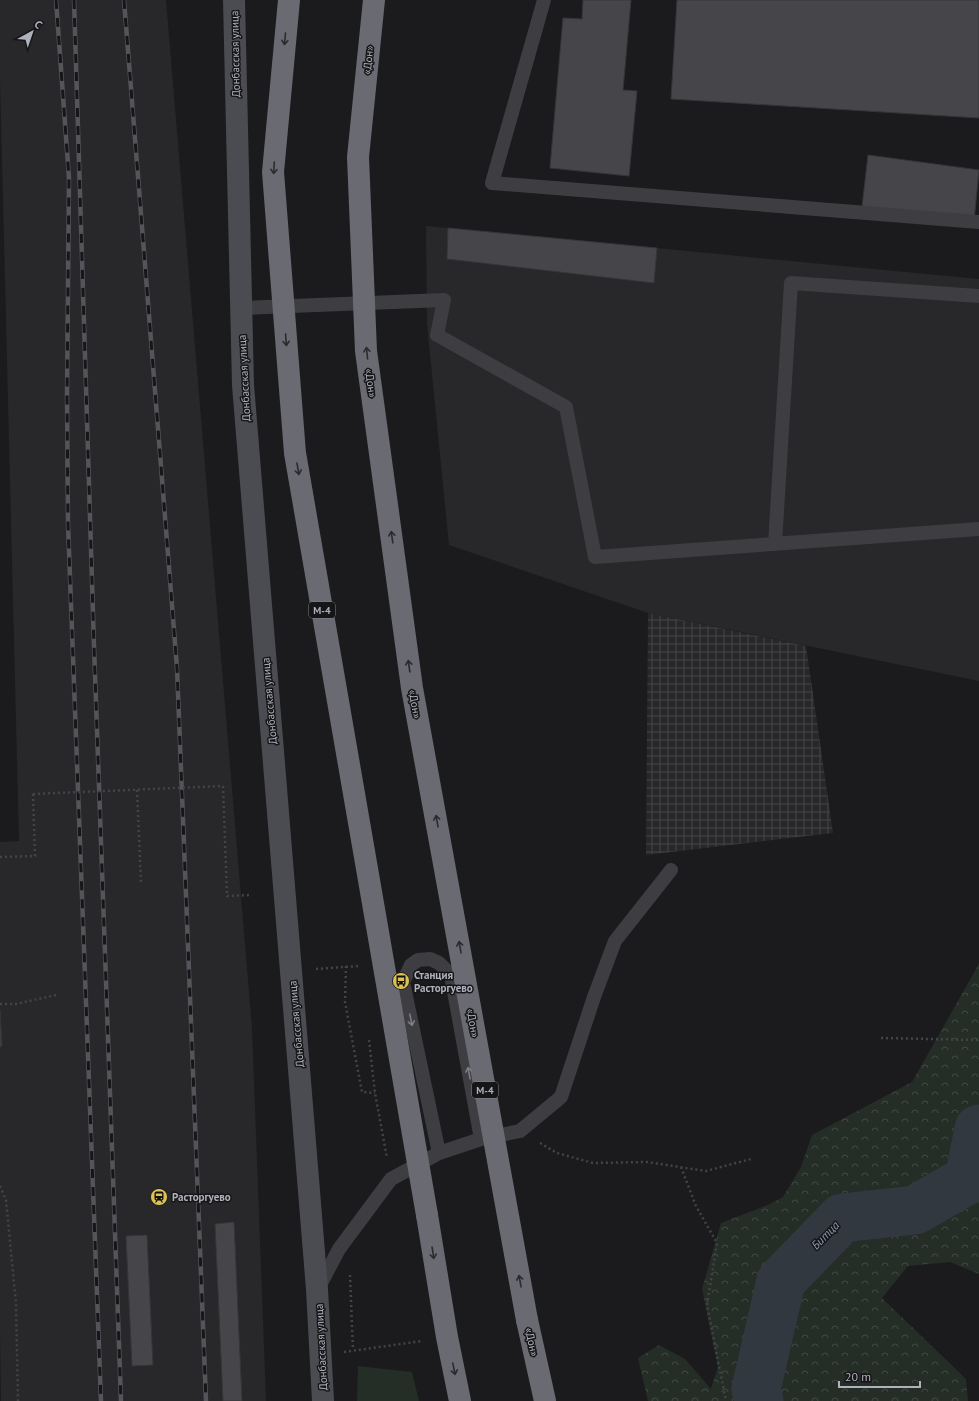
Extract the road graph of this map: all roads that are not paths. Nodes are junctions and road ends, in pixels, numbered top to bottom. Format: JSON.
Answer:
{"nodes":[{"id":1,"x":234,"y":0,"type":"edge"},
{"id":2,"x":289,"y":0,"type":"edge"},
{"id":3,"x":374,"y":0,"type":"edge"},
{"id":4,"x":544,"y":0,"type":"edge"},
{"id":5,"x":979,"y":222,"type":"edge"},
{"id":6,"x":979,"y":296,"type":"edge"},
{"id":7,"x":241,"y":308,"type":"junction"},
{"id":8,"x":979,"y":529,"type":"edge"},
{"id":9,"x":775,"y":544,"type":"junction"},
{"id":10,"x":671,"y":870,"type":"dead end"},
{"id":11,"x":481,"y":1139,"type":"junction"},
{"id":12,"x":439,"y":1152,"type":"junction"},
{"id":13,"x":318,"y":1289,"type":"junction"},
{"id":14,"x":324,"y":1401,"type":"edge"},
{"id":15,"x":460,"y":1401,"type":"edge"},
{"id":16,"x":545,"y":1401,"type":"edge"}],
"edges":[{"from":1,"to":7,"type":"street","name":"Донбасская улица"},
{"from":2,"to":15,"type":"highway","number":"М-4","one_way":true,"bridge":true},
{"from":16,"to":3,"type":"highway","name":"«Дон»","number":"М-4","one_way":true,"bridge":true},
{"from":4,"to":5,"type":"lane"},
{"from":6,"to":9,"type":"lane"},
{"from":7,"to":9,"type":"lane"},
{"from":7,"to":13,"type":"street","name":"Донбасская улица"},
{"from":8,"to":9,"type":"lane"},
{"from":10,"to":11,"type":"lane"},
{"from":11,"to":12,"type":"lane"},
{"from":11,"to":12,"type":"lane","one_way":true},
{"from":12,"to":13,"type":"lane"},
{"from":13,"to":14,"type":"street","name":"Донбасская улица"}]}
